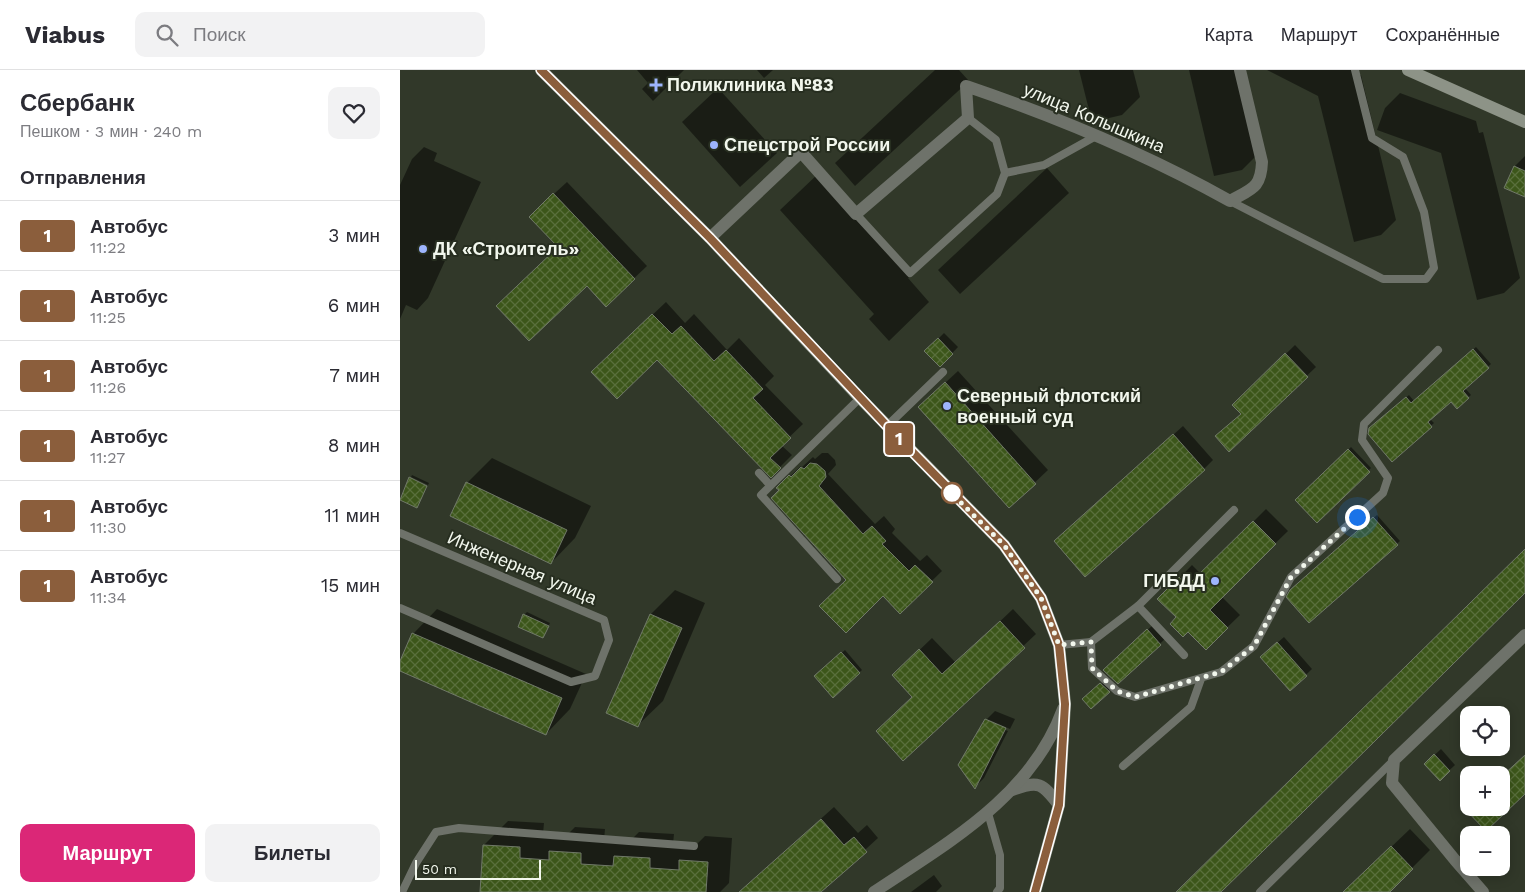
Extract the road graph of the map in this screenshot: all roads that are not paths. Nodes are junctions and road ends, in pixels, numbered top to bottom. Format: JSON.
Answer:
{"nodes":[{"id":1,"x":540,"y":70,"type":"edge"},
{"id":2,"x":1240,"y":70,"type":"edge"},
{"id":3,"x":1355,"y":70,"type":"edge"},
{"id":4,"x":1408,"y":70,"type":"edge"},
{"id":5,"x":968,"y":118,"type":"junction"},
{"id":6,"x":1525,"y":122,"type":"edge"},
{"id":7,"x":1096,"y":136,"type":"junction"},
{"id":8,"x":1005,"y":173,"type":"junction"},
{"id":9,"x":1230,"y":201,"type":"junction"},
{"id":10,"x":856,"y":214,"type":"junction"},
{"id":11,"x":710,"y":238,"type":"junction"},
{"id":12,"x":1438,"y":350,"type":"dead end"},
{"id":13,"x":943,"y":372,"type":"dead end"},
{"id":14,"x":860,"y":398,"type":"junction"},
{"id":15,"x":887,"y":426,"type":"junction"},
{"id":16,"x":759,"y":473,"type":"dead end"},
{"id":17,"x":770,"y":485,"type":"junction"},
{"id":18,"x":1234,"y":510,"type":"dead end"},
{"id":19,"x":400,"y":533,"type":"edge"},
{"id":20,"x":837,"y":579,"type":"dead end"},
{"id":21,"x":1138,"y":606,"type":"junction"},
{"id":22,"x":400,"y":608,"type":"edge"},
{"id":23,"x":1525,"y":635,"type":"edge"},
{"id":24,"x":1091,"y":642,"type":"junction"},
{"id":25,"x":1059,"y":645,"type":"junction"},
{"id":26,"x":1184,"y":655,"type":"dead end"},
{"id":27,"x":1201,"y":679,"type":"junction"},
{"id":28,"x":1065,"y":704,"type":"junction"},
{"id":29,"x":1394,"y":760,"type":"junction"},
{"id":30,"x":1123,"y":766,"type":"dead end"},
{"id":31,"x":1012,"y":790,"type":"junction"},
{"id":32,"x":1059,"y":805,"type":"junction"},
{"id":33,"x":988,"y":813,"type":"junction"},
{"id":34,"x":694,"y":846,"type":"dead end"},
{"id":35,"x":402,"y":892,"type":"edge"},
{"id":36,"x":874,"y":892,"type":"edge"},
{"id":37,"x":998,"y":892,"type":"edge"},
{"id":38,"x":1035,"y":892,"type":"edge"},
{"id":39,"x":1260,"y":892,"type":"edge"},
{"id":40,"x":1483,"y":892,"type":"edge"}],
"edges":[{"from":1,"to":11,"type":"street"},
{"from":2,"to":9,"type":"street"},
{"from":3,"to":9,"type":"lane","name":"улица Колышкина"},
{"from":4,"to":6,"type":"street"},
{"from":5,"to":7,"type":"street","name":"улица Колышкина"},
{"from":5,"to":8,"type":"lane"},
{"from":5,"to":10,"type":"street"},
{"from":7,"to":8,"type":"lane"},
{"from":7,"to":9,"type":"street","name":"улица Колышкина"},
{"from":8,"to":10,"type":"lane"},
{"from":10,"to":11,"type":"street"},
{"from":11,"to":14,"type":"street"},
{"from":12,"to":27,"type":"lane"},
{"from":13,"to":15,"type":"lane"},
{"from":14,"to":15,"type":"street"},
{"from":14,"to":17,"type":"lane"},
{"from":15,"to":25,"type":"street"},
{"from":16,"to":17,"type":"lane"},
{"from":17,"to":20,"type":"lane"},
{"from":18,"to":21,"type":"lane"},
{"from":19,"to":22,"type":"lane","name":"Инженерная улица"},
{"from":21,"to":24,"type":"lane"},
{"from":21,"to":26,"type":"lane"},
{"from":23,"to":29,"type":"street"},
{"from":24,"to":25,"type":"lane"},
{"from":24,"to":27,"type":"lane"},
{"from":25,"to":28,"type":"street"},
{"from":27,"to":30,"type":"lane"},
{"from":28,"to":31,"type":"street"},
{"from":28,"to":32,"type":"street"},
{"from":29,"to":39,"type":"lane"},
{"from":29,"to":40,"type":"street"},
{"from":31,"to":32,"type":"street"},
{"from":31,"to":33,"type":"street"},
{"from":32,"to":38,"type":"street"},
{"from":33,"to":36,"type":"street"},
{"from":33,"to":37,"type":"lane"},
{"from":34,"to":35,"type":"lane"}]}
